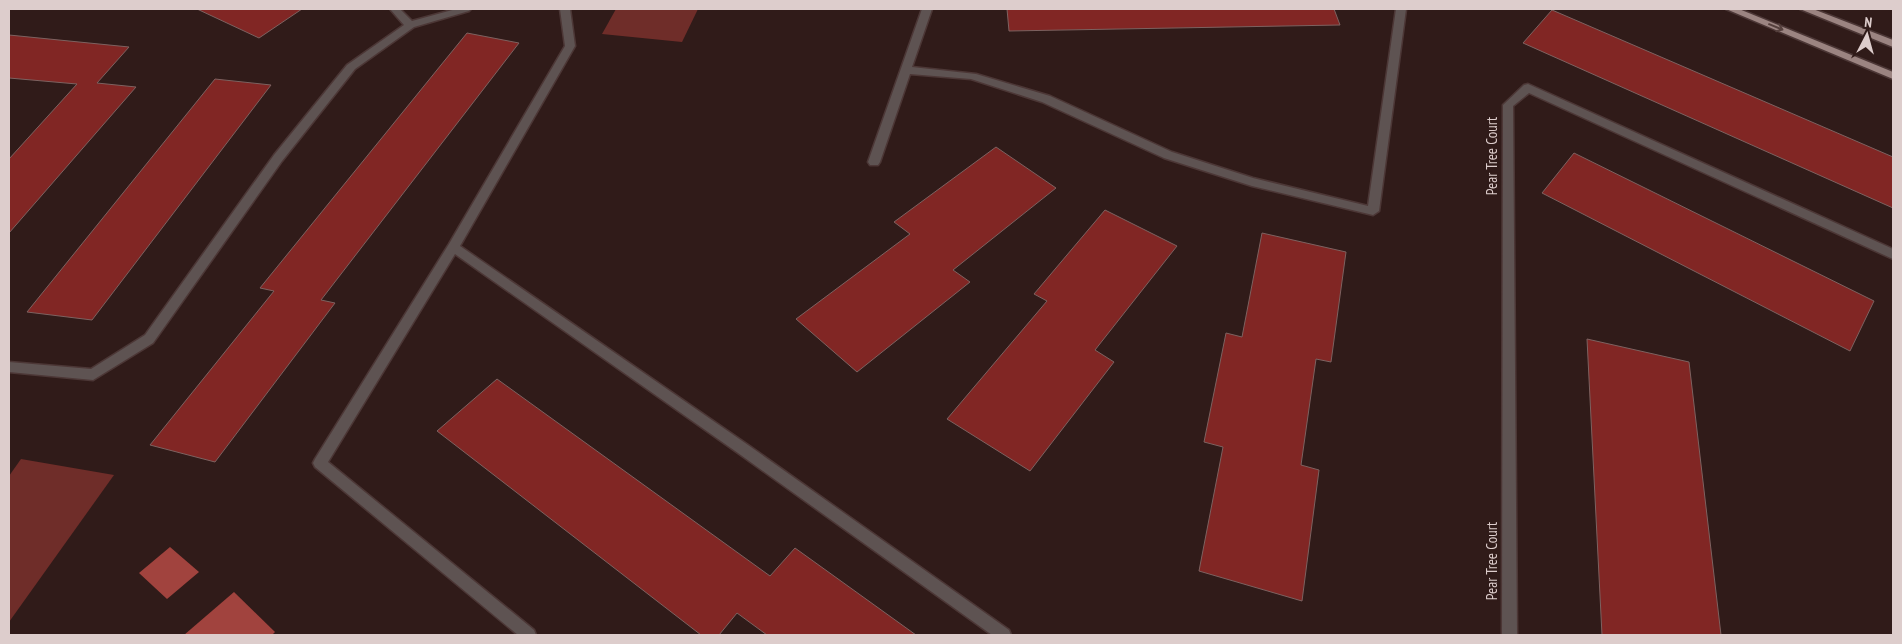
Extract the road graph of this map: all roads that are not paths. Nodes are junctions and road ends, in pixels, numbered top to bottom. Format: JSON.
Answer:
{"nodes":[{"id":1,"x":395,"y":9,"type":"edge"},
{"id":2,"x":466,"y":9,"type":"edge"},
{"id":3,"x":565,"y":9,"type":"edge"},
{"id":4,"x":927,"y":9,"type":"edge"},
{"id":5,"x":1401,"y":9,"type":"edge"},
{"id":6,"x":1731,"y":9,"type":"edge"},
{"id":7,"x":1806,"y":9,"type":"edge"},
{"id":8,"x":410,"y":26,"type":"junction"},
{"id":9,"x":1893,"y":44,"type":"edge"},
{"id":10,"x":906,"y":70,"type":"junction"},
{"id":11,"x":1893,"y":76,"type":"edge"},
{"id":12,"x":874,"y":162,"type":"dead end"},
{"id":13,"x":453,"y":247,"type":"junction"},
{"id":14,"x":1893,"y":254,"type":"edge"},
{"id":15,"x":9,"y":367,"type":"edge"},
{"id":16,"x":529,"y":635,"type":"edge"},
{"id":17,"x":1004,"y":635,"type":"edge"},
{"id":18,"x":1509,"y":635,"type":"edge"}],
"edges":[{"from":1,"to":8,"type":"street"},
{"from":2,"to":8,"type":"street"},
{"from":3,"to":13,"type":"street"},
{"from":4,"to":10,"type":"street"},
{"from":5,"to":10,"type":"street"},
{"from":6,"to":11,"type":"main road","one_way":true},
{"from":7,"to":9,"type":"main road"},
{"from":8,"to":15,"type":"street"},
{"from":10,"to":12,"type":"street"},
{"from":13,"to":16,"type":"street"},
{"from":13,"to":17,"type":"street"},
{"from":14,"to":18,"type":"street","name":"Pear Tree Court"}]}
